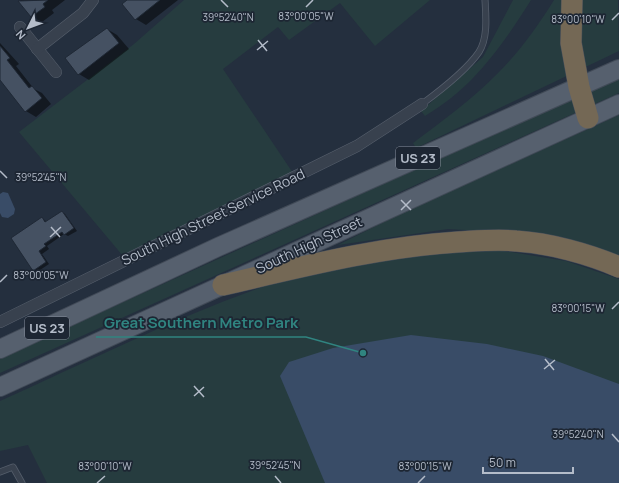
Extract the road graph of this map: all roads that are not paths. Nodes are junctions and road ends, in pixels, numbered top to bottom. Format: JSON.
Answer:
{"nodes":[{"id":1,"x":93,"y":0,"type":"edge"},
{"id":2,"x":484,"y":0,"type":"edge"},
{"id":3,"x":572,"y":0,"type":"edge"},
{"id":4,"x":20,"y":27,"type":"dead end"},
{"id":5,"x":37,"y":49,"type":"junction"},
{"id":6,"x":619,"y":69,"type":"edge"},
{"id":7,"x":56,"y":72,"type":"dead end"},
{"id":8,"x":580,"y":86,"type":"junction"},
{"id":9,"x":422,"y":104,"type":"joint"},
{"id":10,"x":619,"y":104,"type":"edge"},
{"id":11,"x":588,"y":118,"type":"junction"},
{"id":12,"x":619,"y":267,"type":"edge"},
{"id":13,"x":223,"y":285,"type":"junction"},
{"id":14,"x":0,"y":322,"type":"edge"},
{"id":15,"x":0,"y":350,"type":"edge"},
{"id":16,"x":0,"y":387,"type":"edge"},
{"id":17,"x":0,"y":472,"type":"edge"},
{"id":18,"x":22,"y":483,"type":"edge"}],
"edges":[{"from":1,"to":5,"type":"street"},
{"from":2,"to":9,"type":"lane"},
{"from":3,"to":8,"type":"highway"},
{"from":4,"to":5,"type":"street"},
{"from":5,"to":7,"type":"street"},
{"from":6,"to":8,"type":"main road","number":"US 23"},
{"from":8,"to":11,"type":"highway"},
{"from":8,"to":15,"type":"main road","number":"US 23"},
{"from":9,"to":14,"type":"street","name":"South High Street Service Road"},
{"from":10,"to":11,"type":"main road","name":"South High Street","number":"US 23"},
{"from":11,"to":13,"type":"main road","name":"South High Street","number":"US 23"},
{"from":12,"to":13,"type":"highway"},
{"from":13,"to":16,"type":"main road","name":"South High Street","number":"US 23"},
{"from":17,"to":18,"type":"lane"}]}
